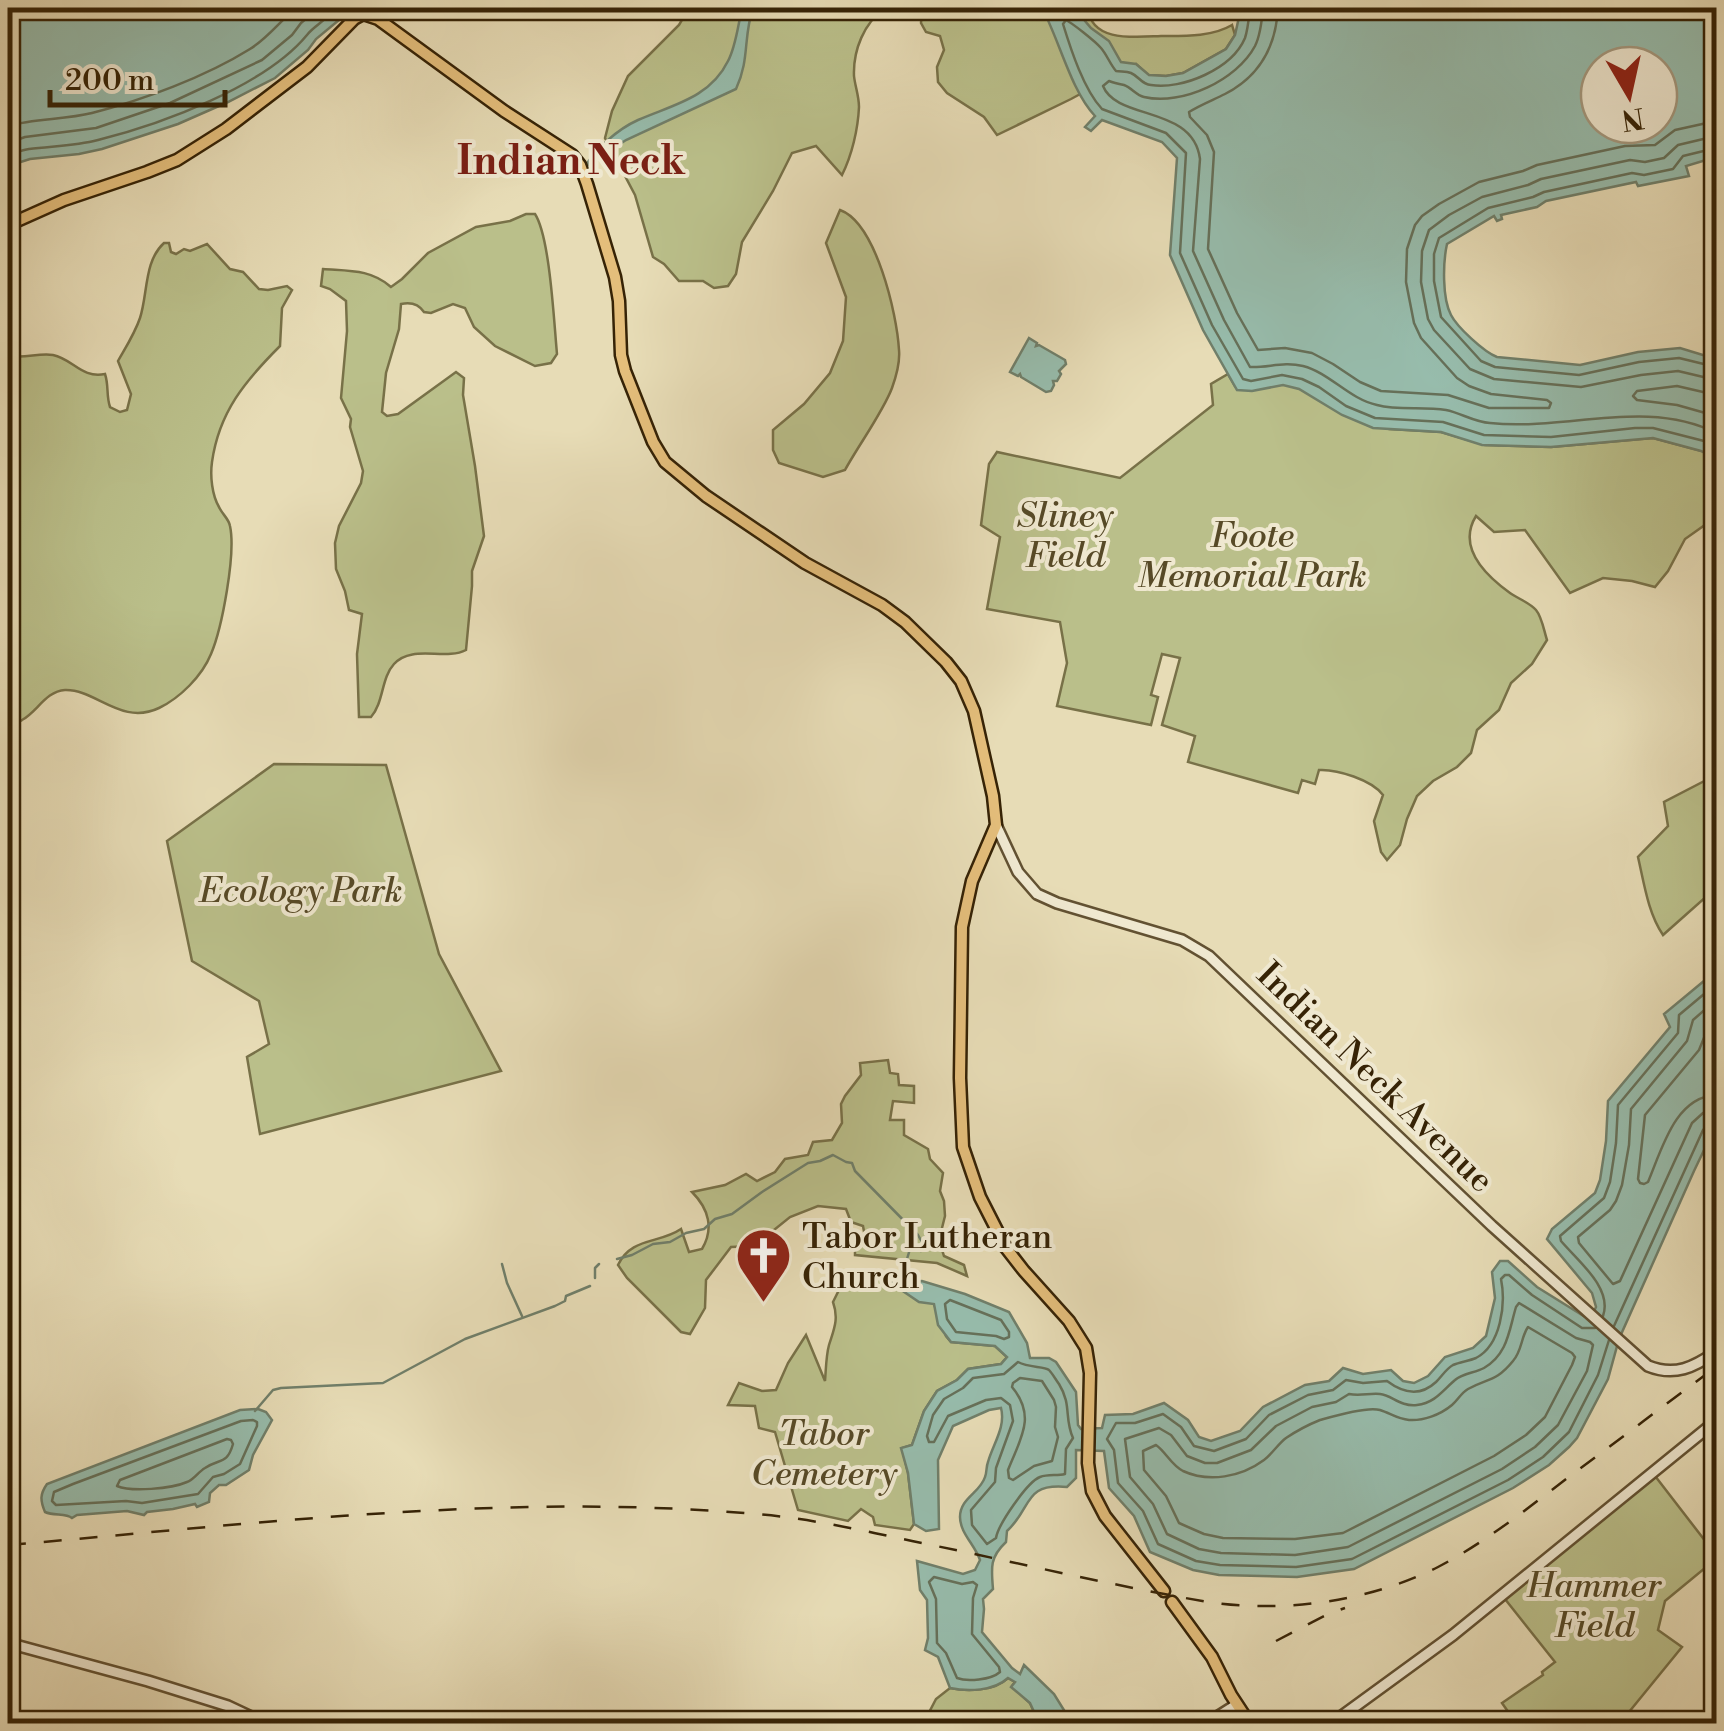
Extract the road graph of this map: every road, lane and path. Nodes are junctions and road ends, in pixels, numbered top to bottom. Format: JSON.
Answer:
{"nodes":[{"id":1,"x":8,"y":225,"type":"edge"},
{"id":2,"x":996,"y":825,"type":"junction"},
{"id":3,"x":1716,"y":1352,"type":"edge"},
{"id":4,"x":1716,"y":1421,"type":"edge"},
{"id":5,"x":1164,"y":1592,"type":"dead end"},
{"id":6,"x":1172,"y":1602,"type":"dead end"},
{"id":7,"x":8,"y":1644,"type":"edge"},
{"id":8,"x":1236,"y":1704,"type":"junction"},
{"id":9,"x":266,"y":1724,"type":"edge"},
{"id":10,"x":1206,"y":1724,"type":"edge"},
{"id":11,"x":1250,"y":1724,"type":"edge"},
{"id":12,"x":1331,"y":1724,"type":"edge"}],
"edges":[{"from":1,"to":2,"type":"main road"},
{"from":2,"to":3,"type":"street","name":"Indian Neck Avenue"},
{"from":2,"to":5,"type":"main road"},
{"from":4,"to":12,"type":"street"},
{"from":6,"to":8,"type":"main road"},
{"from":7,"to":9,"type":"street"},
{"from":8,"to":10,"type":"street"},
{"from":8,"to":11,"type":"main road"}]}
